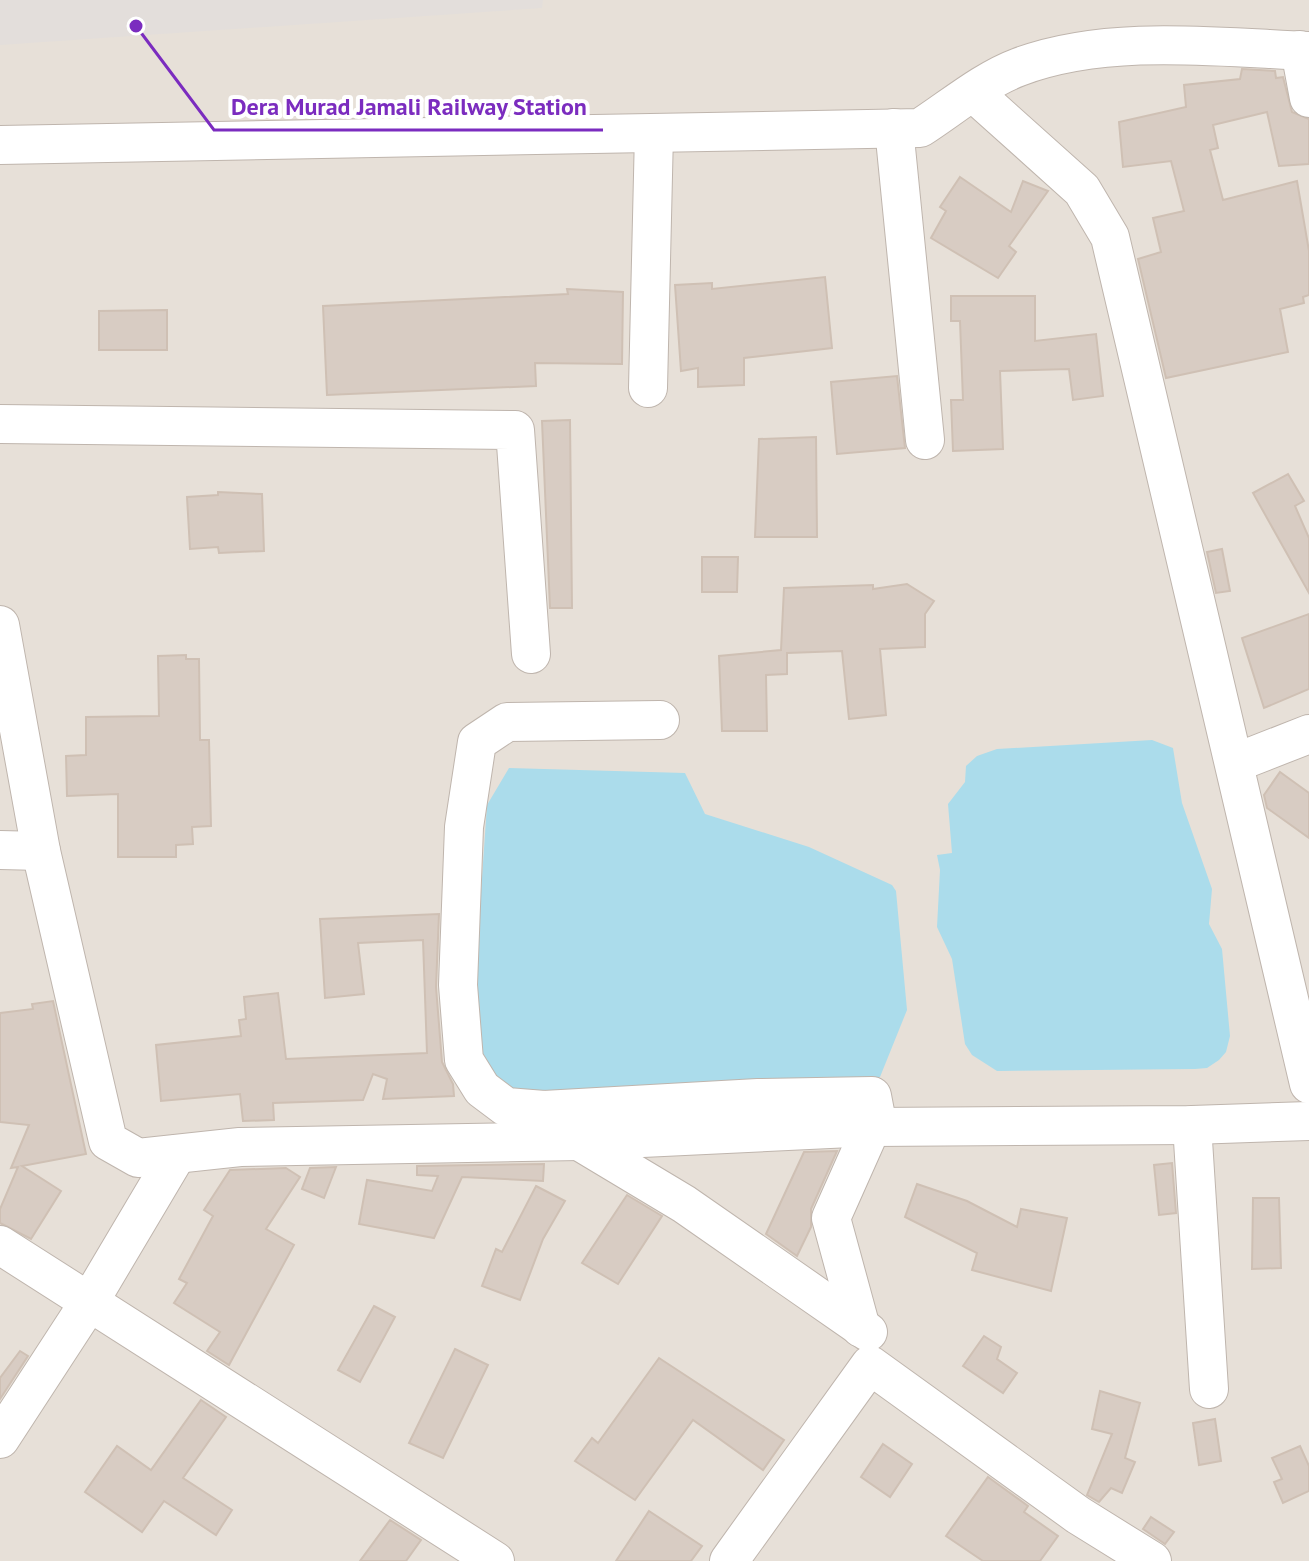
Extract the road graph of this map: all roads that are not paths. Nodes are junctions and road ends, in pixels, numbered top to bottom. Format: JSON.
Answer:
{"nodes":[{"id":1,"x":1305,"y":50,"type":"edge"},
{"id":2,"x":975,"y":94,"type":"junction"},
{"id":3,"x":1309,"y":98,"type":"edge"},
{"id":4,"x":894,"y":128,"type":"junction"},
{"id":5,"x":654,"y":133,"type":"junction"},
{"id":6,"x":0,"y":145,"type":"edge"},
{"id":7,"x":648,"y":388,"type":"dead end"},
{"id":8,"x":0,"y":424,"type":"edge"},
{"id":9,"x":925,"y":440,"type":"dead end"},
{"id":10,"x":0,"y":625,"type":"edge"},
{"id":11,"x":531,"y":654,"type":"dead end"},
{"id":12,"x":660,"y":720,"type":"dead end"},
{"id":13,"x":1309,"y":734,"type":"edge"},
{"id":14,"x":1235,"y":763,"type":"junction"},
{"id":15,"x":0,"y":850,"type":"edge"},
{"id":16,"x":41,"y":851,"type":"junction"},
{"id":17,"x":1300,"y":997,"type":"edge"},
{"id":18,"x":1309,"y":1084,"type":"edge"},
{"id":19,"x":1309,"y":1121,"type":"edge"},
{"id":20,"x":1192,"y":1125,"type":"junction"},
{"id":21,"x":872,"y":1127,"type":"junction"},
{"id":22,"x":579,"y":1141,"type":"junction"},
{"id":23,"x":177,"y":1154,"type":"junction"},
{"id":24,"x":0,"y":1245,"type":"edge"},
{"id":25,"x":88,"y":1304,"type":"junction"},
{"id":26,"x":861,"y":1328,"type":"junction"},
{"id":27,"x":870,"y":1365,"type":"junction"},
{"id":28,"x":1209,"y":1389,"type":"dead end"},
{"id":29,"x":0,"y":1439,"type":"edge"},
{"id":30,"x":495,"y":1561,"type":"edge"},
{"id":31,"x":729,"y":1561,"type":"edge"},
{"id":32,"x":1152,"y":1561,"type":"edge"}],
"edges":[{"from":1,"to":2,"type":"street"},
{"from":1,"to":3,"type":"street"},
{"from":2,"to":4,"type":"street"},
{"from":2,"to":14,"type":"street"},
{"from":4,"to":5,"type":"street"},
{"from":4,"to":9,"type":"street"},
{"from":5,"to":6,"type":"street"},
{"from":5,"to":7,"type":"street"},
{"from":8,"to":11,"type":"street"},
{"from":10,"to":16,"type":"street"},
{"from":12,"to":21,"type":"street"},
{"from":13,"to":14,"type":"street"},
{"from":14,"to":17,"type":"street"},
{"from":15,"to":16,"type":"street"},
{"from":16,"to":23,"type":"street"},
{"from":17,"to":18,"type":"street"},
{"from":19,"to":20,"type":"street"},
{"from":20,"to":21,"type":"street"},
{"from":20,"to":28,"type":"street"},
{"from":21,"to":22,"type":"street"},
{"from":21,"to":26,"type":"street"},
{"from":22,"to":23,"type":"street"},
{"from":22,"to":26,"type":"street"},
{"from":23,"to":25,"type":"street"},
{"from":24,"to":25,"type":"street"},
{"from":25,"to":29,"type":"street"},
{"from":25,"to":30,"type":"street"},
{"from":26,"to":27,"type":"street"},
{"from":27,"to":31,"type":"street"},
{"from":27,"to":32,"type":"street"}]}
